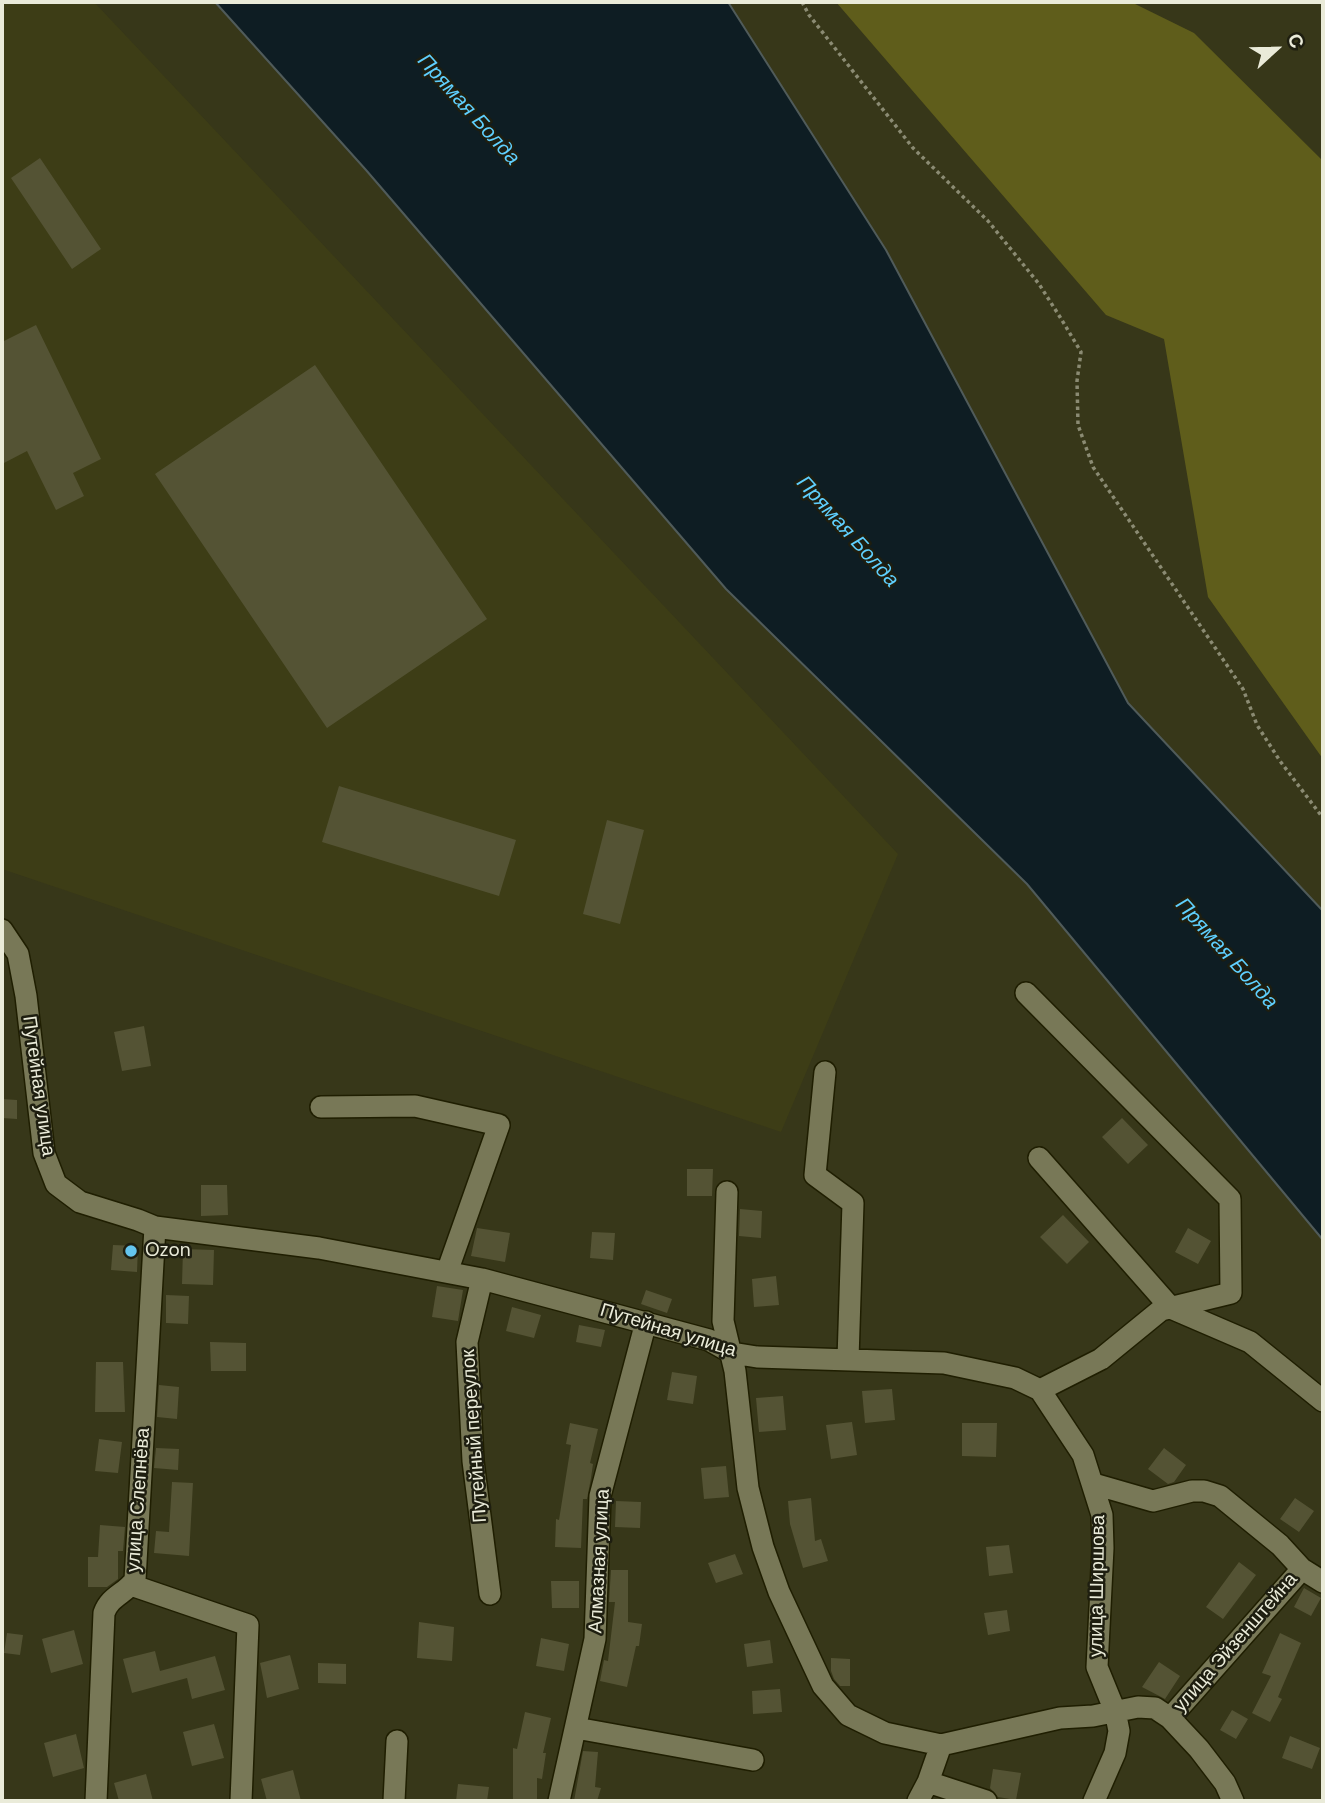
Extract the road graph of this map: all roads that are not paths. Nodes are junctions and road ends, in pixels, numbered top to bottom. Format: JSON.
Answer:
{"nodes":[{"id":1,"x":2,"y":930,"type":"edge"},
{"id":2,"x":1026,"y":993,"type":"dead end"},
{"id":3,"x":825,"y":1072,"type":"dead end"},
{"id":4,"x":321,"y":1107,"type":"dead end"},
{"id":5,"x":1039,"y":1158,"type":"dead end"},
{"id":6,"x":727,"y":1192,"type":"dead end"},
{"id":7,"x":155,"y":1227,"type":"junction"},
{"id":8,"x":447,"y":1272,"type":"junction"},
{"id":9,"x":482,"y":1279,"type":"junction"},
{"id":10,"x":1171,"y":1308,"type":"junction"},
{"id":11,"x":646,"y":1322,"type":"junction"},
{"id":12,"x":732,"y":1353,"type":"junction"},
{"id":13,"x":848,"y":1359,"type":"junction"},
{"id":14,"x":1040,"y":1390,"type":"junction"},
{"id":15,"x":1323,"y":1401,"type":"edge"},
{"id":16,"x":1094,"y":1484,"type":"junction"},
{"id":17,"x":1302,"y":1569,"type":"junction"},
{"id":18,"x":1323,"y":1582,"type":"edge"},
{"id":19,"x":131,"y":1585,"type":"junction"},
{"id":20,"x":490,"y":1594,"type":"dead end"},
{"id":21,"x":1115,"y":1711,"type":"junction"},
{"id":22,"x":1170,"y":1718,"type":"junction"},
{"id":23,"x":576,"y":1728,"type":"junction"},
{"id":24,"x":397,"y":1741,"type":"dead end"},
{"id":25,"x":941,"y":1745,"type":"junction"},
{"id":26,"x":753,"y":1760,"type":"dead end"},
{"id":27,"x":923,"y":1792,"type":"edge"},
{"id":28,"x":96,"y":1801,"type":"edge"},
{"id":29,"x":241,"y":1801,"type":"edge"},
{"id":30,"x":394,"y":1801,"type":"edge"},
{"id":31,"x":559,"y":1801,"type":"edge"},
{"id":32,"x":986,"y":1801,"type":"edge"},
{"id":33,"x":1094,"y":1801,"type":"edge"},
{"id":34,"x":1233,"y":1801,"type":"edge"}],
"edges":[{"from":1,"to":7,"type":"street","name":"Путейная улица"},
{"from":2,"to":10,"type":"street"},
{"from":3,"to":13,"type":"street"},
{"from":4,"to":8,"type":"street"},
{"from":5,"to":10,"type":"street"},
{"from":6,"to":12,"type":"street"},
{"from":7,"to":8,"type":"street","name":"Путейная улица"},
{"from":7,"to":19,"type":"street","name":"улица Слепнёва"},
{"from":8,"to":9,"type":"street","name":"Путейная улица"},
{"from":9,"to":11,"type":"street","name":"Путейная улица"},
{"from":9,"to":20,"type":"street","name":"Путейный переулок"},
{"from":10,"to":14,"type":"street"},
{"from":10,"to":15,"type":"street"},
{"from":11,"to":12,"type":"street","name":"Путейная улица"},
{"from":11,"to":23,"type":"street","name":"Алмазная улица"},
{"from":12,"to":13,"type":"street","name":"Путейная улица"},
{"from":12,"to":25,"type":"street"},
{"from":13,"to":14,"type":"street","name":"Путейная улица"},
{"from":14,"to":16,"type":"street","name":"улица Ширшова"},
{"from":16,"to":17,"type":"street"},
{"from":16,"to":21,"type":"street","name":"улица Ширшова"},
{"from":17,"to":18,"type":"street"},
{"from":17,"to":22,"type":"street","name":"улица Эйзенштейна"},
{"from":19,"to":28,"type":"street","name":"улица Слепнёва"},
{"from":19,"to":29,"type":"street"},
{"from":21,"to":22,"type":"street"},
{"from":21,"to":25,"type":"street"},
{"from":21,"to":33,"type":"street","name":"улица Ширшова"},
{"from":22,"to":34,"type":"street"},
{"from":23,"to":26,"type":"street"},
{"from":23,"to":31,"type":"street","name":"Алмазная улица"},
{"from":24,"to":30,"type":"street"},
{"from":25,"to":27,"type":"street"},
{"from":27,"to":32,"type":"street"}]}
